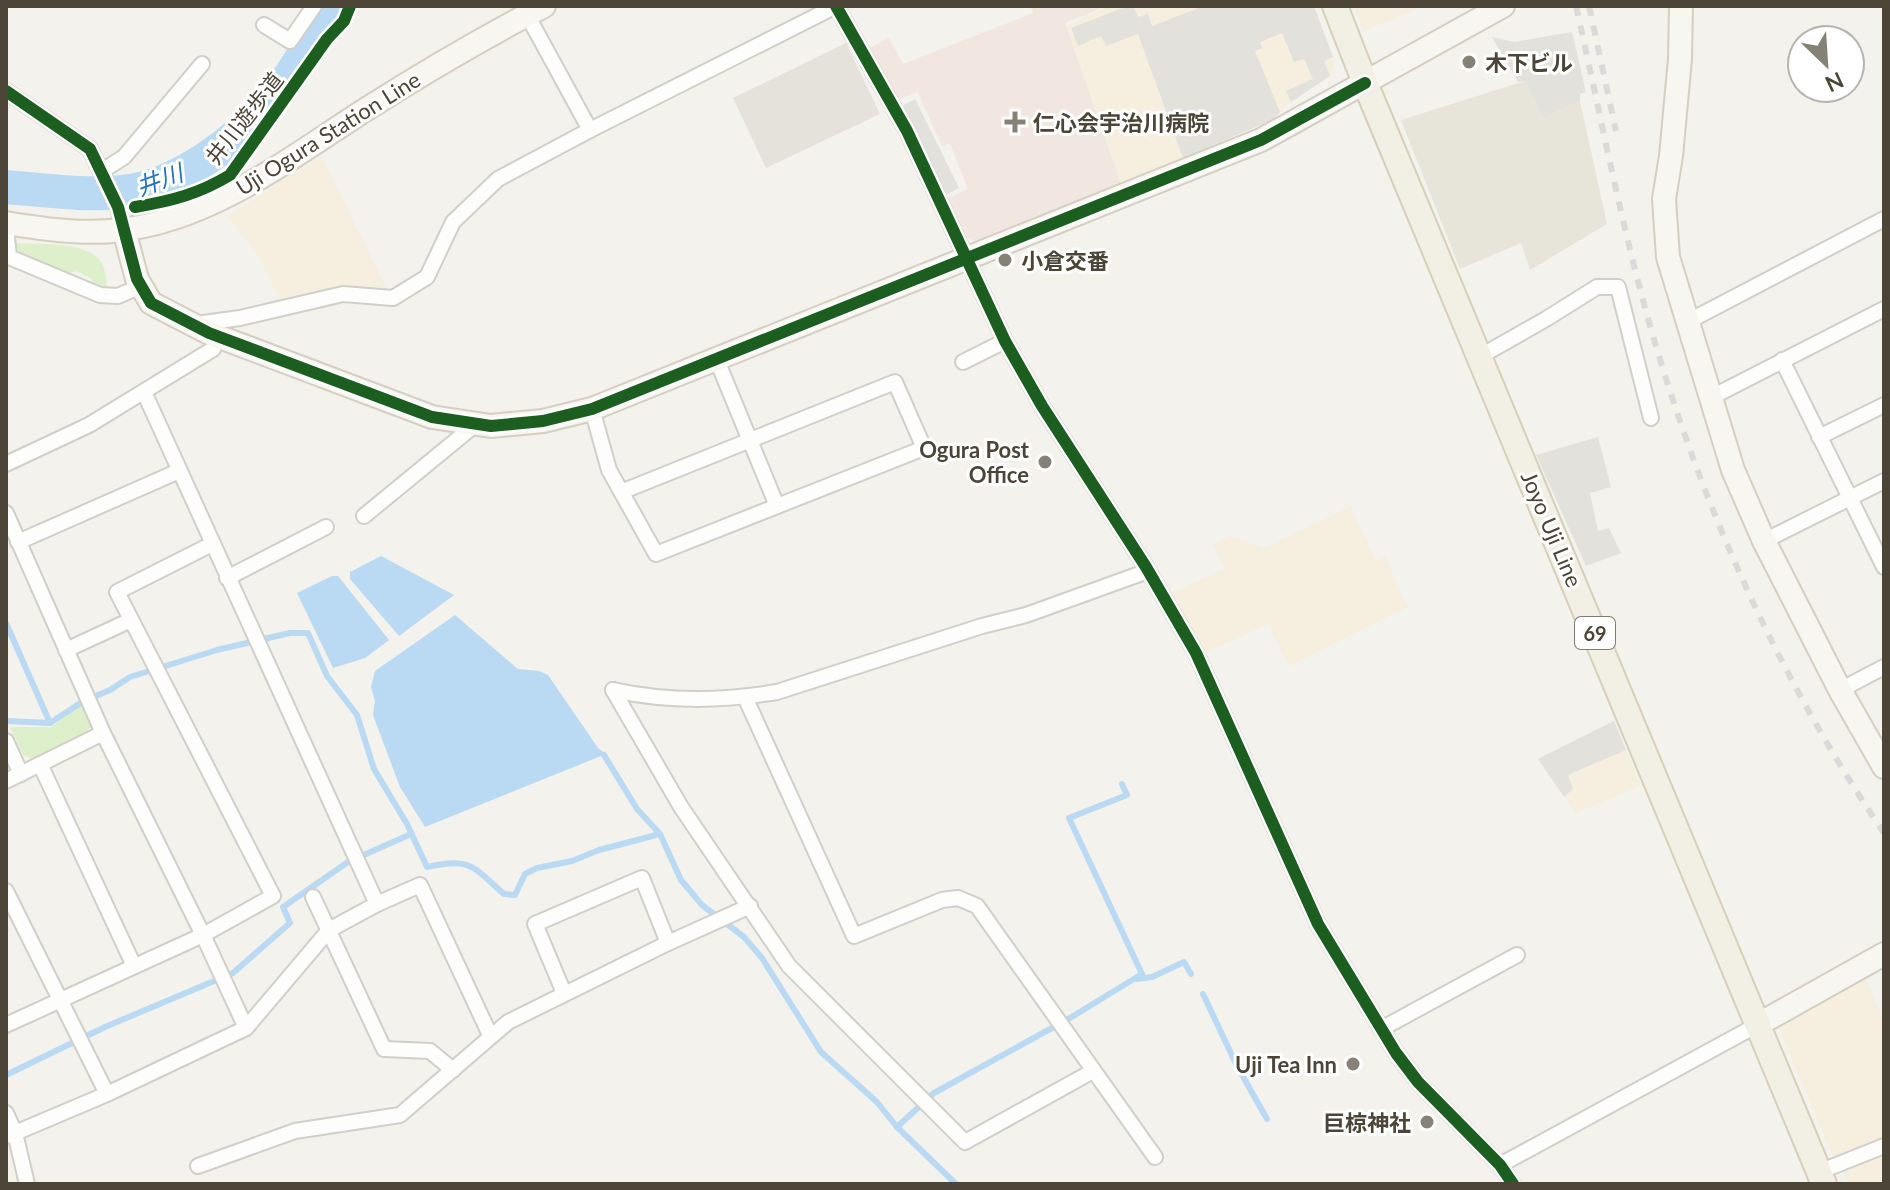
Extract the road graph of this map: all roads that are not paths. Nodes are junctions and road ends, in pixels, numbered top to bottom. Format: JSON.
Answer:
{"nodes":[{"id":1,"x":314,"y":6,"type":"edge"},
{"id":2,"x":836,"y":6,"type":"edge"},
{"id":3,"x":1335,"y":6,"type":"edge"},
{"id":4,"x":1503,"y":6,"type":"edge"},
{"id":5,"x":1681,"y":6,"type":"edge"},
{"id":6,"x":532,"y":9,"type":"edge"},
{"id":7,"x":264,"y":25,"type":"dead end"},
{"id":8,"x":202,"y":64,"type":"dead end"},
{"id":9,"x":1365,"y":83,"type":"junction"},
{"id":10,"x":6,"y":91,"type":"edge"},
{"id":11,"x":590,"y":130,"type":"junction"},
{"id":12,"x":104,"y":176,"type":"junction"},
{"id":13,"x":1884,"y":219,"type":"edge"},
{"id":14,"x":6,"y":225,"type":"edge"},
{"id":15,"x":124,"y":230,"type":"junction"},
{"id":16,"x":965,"y":258,"type":"junction"},
{"id":17,"x":141,"y":286,"type":"junction"},
{"id":18,"x":1884,"y":309,"type":"edge"},
{"id":19,"x":1687,"y":322,"type":"junction"},
{"id":20,"x":192,"y":324,"type":"junction"},
{"id":21,"x":219,"y":336,"type":"junction"},
{"id":22,"x":1005,"y":341,"type":"junction"},
{"id":23,"x":1479,"y":357,"type":"junction"},
{"id":24,"x":716,"y":358,"type":"junction"},
{"id":25,"x":1782,"y":360,"type":"junction"},
{"id":26,"x":963,"y":362,"type":"dead end"},
{"id":27,"x":144,"y":392,"type":"junction"},
{"id":28,"x":1710,"y":398,"type":"junction"},
{"id":29,"x":1884,"y":405,"type":"edge"},
{"id":30,"x":592,"y":409,"type":"junction"},
{"id":31,"x":1651,"y":418,"type":"dead end"},
{"id":32,"x":476,"y":424,"type":"junction"},
{"id":33,"x":1819,"y":437,"type":"junction"},
{"id":34,"x":750,"y":440,"type":"junction"},
{"id":35,"x":6,"y":464,"type":"edge"},
{"id":36,"x":179,"y":471,"type":"junction"},
{"id":37,"x":1884,"y":481,"type":"edge"},
{"id":38,"x":621,"y":492,"type":"junction"},
{"id":39,"x":1850,"y":498,"type":"junction"},
{"id":40,"x":777,"y":506,"type":"junction"},
{"id":41,"x":6,"y":513,"type":"edge"},
{"id":42,"x":364,"y":516,"type":"dead end"},
{"id":43,"x":326,"y":527,"type":"dead end"},
{"id":44,"x":1764,"y":541,"type":"junction"},
{"id":45,"x":18,"y":542,"type":"junction"},
{"id":46,"x":212,"y":544,"type":"junction"},
{"id":47,"x":1884,"y":567,"type":"edge"},
{"id":48,"x":1148,"y":571,"type":"junction"},
{"id":49,"x":227,"y":578,"type":"junction"},
{"id":50,"x":131,"y":620,"type":"junction"},
{"id":51,"x":66,"y":650,"type":"junction"},
{"id":52,"x":1884,"y":667,"type":"edge"},
{"id":53,"x":1840,"y":690,"type":"junction"},
{"id":54,"x":745,"y":697,"type":"junction"},
{"id":55,"x":103,"y":733,"type":"junction"},
{"id":56,"x":6,"y":741,"type":"edge"},
{"id":57,"x":40,"y":764,"type":"junction"},
{"id":58,"x":1884,"y":767,"type":"edge"},
{"id":59,"x":21,"y":774,"type":"junction"},
{"id":60,"x":6,"y":781,"type":"edge"},
{"id":61,"x":6,"y":891,"type":"edge"},
{"id":62,"x":313,"y":897,"type":"dead end"},
{"id":63,"x":377,"y":904,"type":"junction"},
{"id":64,"x":750,"y":906,"type":"junction"},
{"id":65,"x":329,"y":930,"type":"junction"},
{"id":66,"x":203,"y":935,"type":"junction"},
{"id":67,"x":668,"y":943,"type":"junction"},
{"id":68,"x":1884,"y":954,"type":"edge"},
{"id":69,"x":1517,"y":955,"type":"dead end"},
{"id":70,"x":134,"y":966,"type":"junction"},
{"id":71,"x":564,"y":993,"type":"junction"},
{"id":72,"x":60,"y":1000,"type":"junction"},
{"id":73,"x":1759,"y":1024,"type":"junction"},
{"id":74,"x":6,"y":1025,"type":"edge"},
{"id":75,"x":246,"y":1028,"type":"junction"},
{"id":76,"x":1381,"y":1029,"type":"junction"},
{"id":77,"x":490,"y":1035,"type":"junction"},
{"id":78,"x":453,"y":1070,"type":"junction"},
{"id":79,"x":1093,"y":1071,"type":"junction"},
{"id":80,"x":107,"y":1094,"type":"junction"},
{"id":81,"x":6,"y":1113,"type":"edge"},
{"id":82,"x":11,"y":1134,"type":"edge"},
{"id":83,"x":1884,"y":1146,"type":"edge"},
{"id":84,"x":1155,"y":1157,"type":"dead end"},
{"id":85,"x":1500,"y":1165,"type":"junction"},
{"id":86,"x":198,"y":1166,"type":"dead end"},
{"id":87,"x":1822,"y":1178,"type":"edge"},
{"id":88,"x":27,"y":1184,"type":"edge"},
{"id":89,"x":1513,"y":1184,"type":"edge"}],
"edges":[{"from":1,"to":7,"type":"street"},
{"from":2,"to":11,"type":"street"},
{"from":2,"to":16,"type":"street"},
{"from":3,"to":9,"type":"main road","name":"Joyo Uji Line","number":"69"},
{"from":4,"to":9,"type":"street"},
{"from":5,"to":19,"type":"street"},
{"from":6,"to":11,"type":"street"},
{"from":6,"to":15,"type":"street","name":"Uji Ogura Station Line"},
{"from":8,"to":12,"type":"street"},
{"from":9,"to":16,"type":"street"},
{"from":9,"to":23,"type":"main road","name":"Joyo Uji Line","number":"69"},
{"from":10,"to":12,"type":"street"},
{"from":11,"to":20,"type":"street"},
{"from":12,"to":15,"type":"street"},
{"from":13,"to":19,"type":"street"},
{"from":14,"to":15,"type":"street","name":"Uji Ogura Station Line"},
{"from":14,"to":17,"type":"street"},
{"from":15,"to":17,"type":"street"},
{"from":16,"to":22,"type":"street"},
{"from":16,"to":24,"type":"street"},
{"from":17,"to":20,"type":"street"},
{"from":18,"to":25,"type":"street"},
{"from":19,"to":28,"type":"street"},
{"from":20,"to":21,"type":"street"},
{"from":21,"to":27,"type":"street"},
{"from":21,"to":32,"type":"street"},
{"from":22,"to":26,"type":"street"},
{"from":22,"to":48,"type":"street"},
{"from":23,"to":31,"type":"street"},
{"from":23,"to":73,"type":"main road","name":"Joyo Uji Line","number":"69"},
{"from":24,"to":30,"type":"street"},
{"from":24,"to":34,"type":"street"},
{"from":25,"to":28,"type":"street"},
{"from":25,"to":33,"type":"street"},
{"from":27,"to":35,"type":"street"},
{"from":27,"to":36,"type":"street"},
{"from":28,"to":44,"type":"street"},
{"from":29,"to":33,"type":"street"},
{"from":30,"to":32,"type":"street"},
{"from":30,"to":38,"type":"street"},
{"from":32,"to":42,"type":"street"},
{"from":33,"to":39,"type":"street"},
{"from":34,"to":38,"type":"street"},
{"from":34,"to":40,"type":"street"},
{"from":34,"to":40,"type":"street"},
{"from":36,"to":45,"type":"street"},
{"from":36,"to":46,"type":"street"},
{"from":37,"to":39,"type":"street"},
{"from":38,"to":40,"type":"street"},
{"from":39,"to":44,"type":"street"},
{"from":39,"to":47,"type":"street"},
{"from":41,"to":45,"type":"street"},
{"from":43,"to":49,"type":"street"},
{"from":44,"to":53,"type":"street"},
{"from":45,"to":51,"type":"street"},
{"from":46,"to":49,"type":"street"},
{"from":46,"to":50,"type":"street"},
{"from":48,"to":54,"type":"street"},
{"from":48,"to":76,"type":"street"},
{"from":49,"to":63,"type":"street"},
{"from":50,"to":51,"type":"street"},
{"from":50,"to":66,"type":"street"},
{"from":51,"to":55,"type":"street"},
{"from":52,"to":53,"type":"street"},
{"from":53,"to":58,"type":"street"},
{"from":54,"to":64,"type":"street"},
{"from":54,"to":79,"type":"street"},
{"from":55,"to":57,"type":"street"},
{"from":55,"to":66,"type":"street"},
{"from":56,"to":59,"type":"street"},
{"from":57,"to":59,"type":"street"},
{"from":57,"to":70,"type":"street"},
{"from":59,"to":60,"type":"street"},
{"from":61,"to":72,"type":"street"},
{"from":62,"to":65,"type":"street"},
{"from":63,"to":65,"type":"street"},
{"from":63,"to":77,"type":"street"},
{"from":64,"to":67,"type":"street"},
{"from":64,"to":79,"type":"street"},
{"from":65,"to":75,"type":"street"},
{"from":65,"to":78,"type":"street"},
{"from":66,"to":70,"type":"street"},
{"from":66,"to":75,"type":"street"},
{"from":67,"to":71,"type":"street"},
{"from":67,"to":71,"type":"street"},
{"from":68,"to":73,"type":"street"},
{"from":69,"to":76,"type":"street"},
{"from":70,"to":72,"type":"street"},
{"from":71,"to":77,"type":"street"},
{"from":72,"to":74,"type":"street"},
{"from":72,"to":80,"type":"street"},
{"from":73,"to":85,"type":"street"},
{"from":73,"to":87,"type":"main road","name":"Joyo Uji Line","number":"69"},
{"from":75,"to":80,"type":"street"},
{"from":76,"to":85,"type":"street"},
{"from":77,"to":78,"type":"street"},
{"from":78,"to":86,"type":"street"},
{"from":79,"to":84,"type":"street"},
{"from":80,"to":82,"type":"street"},
{"from":81,"to":82,"type":"street"},
{"from":82,"to":88,"type":"street"},
{"from":83,"to":87,"type":"street"},
{"from":85,"to":89,"type":"street"}]}
